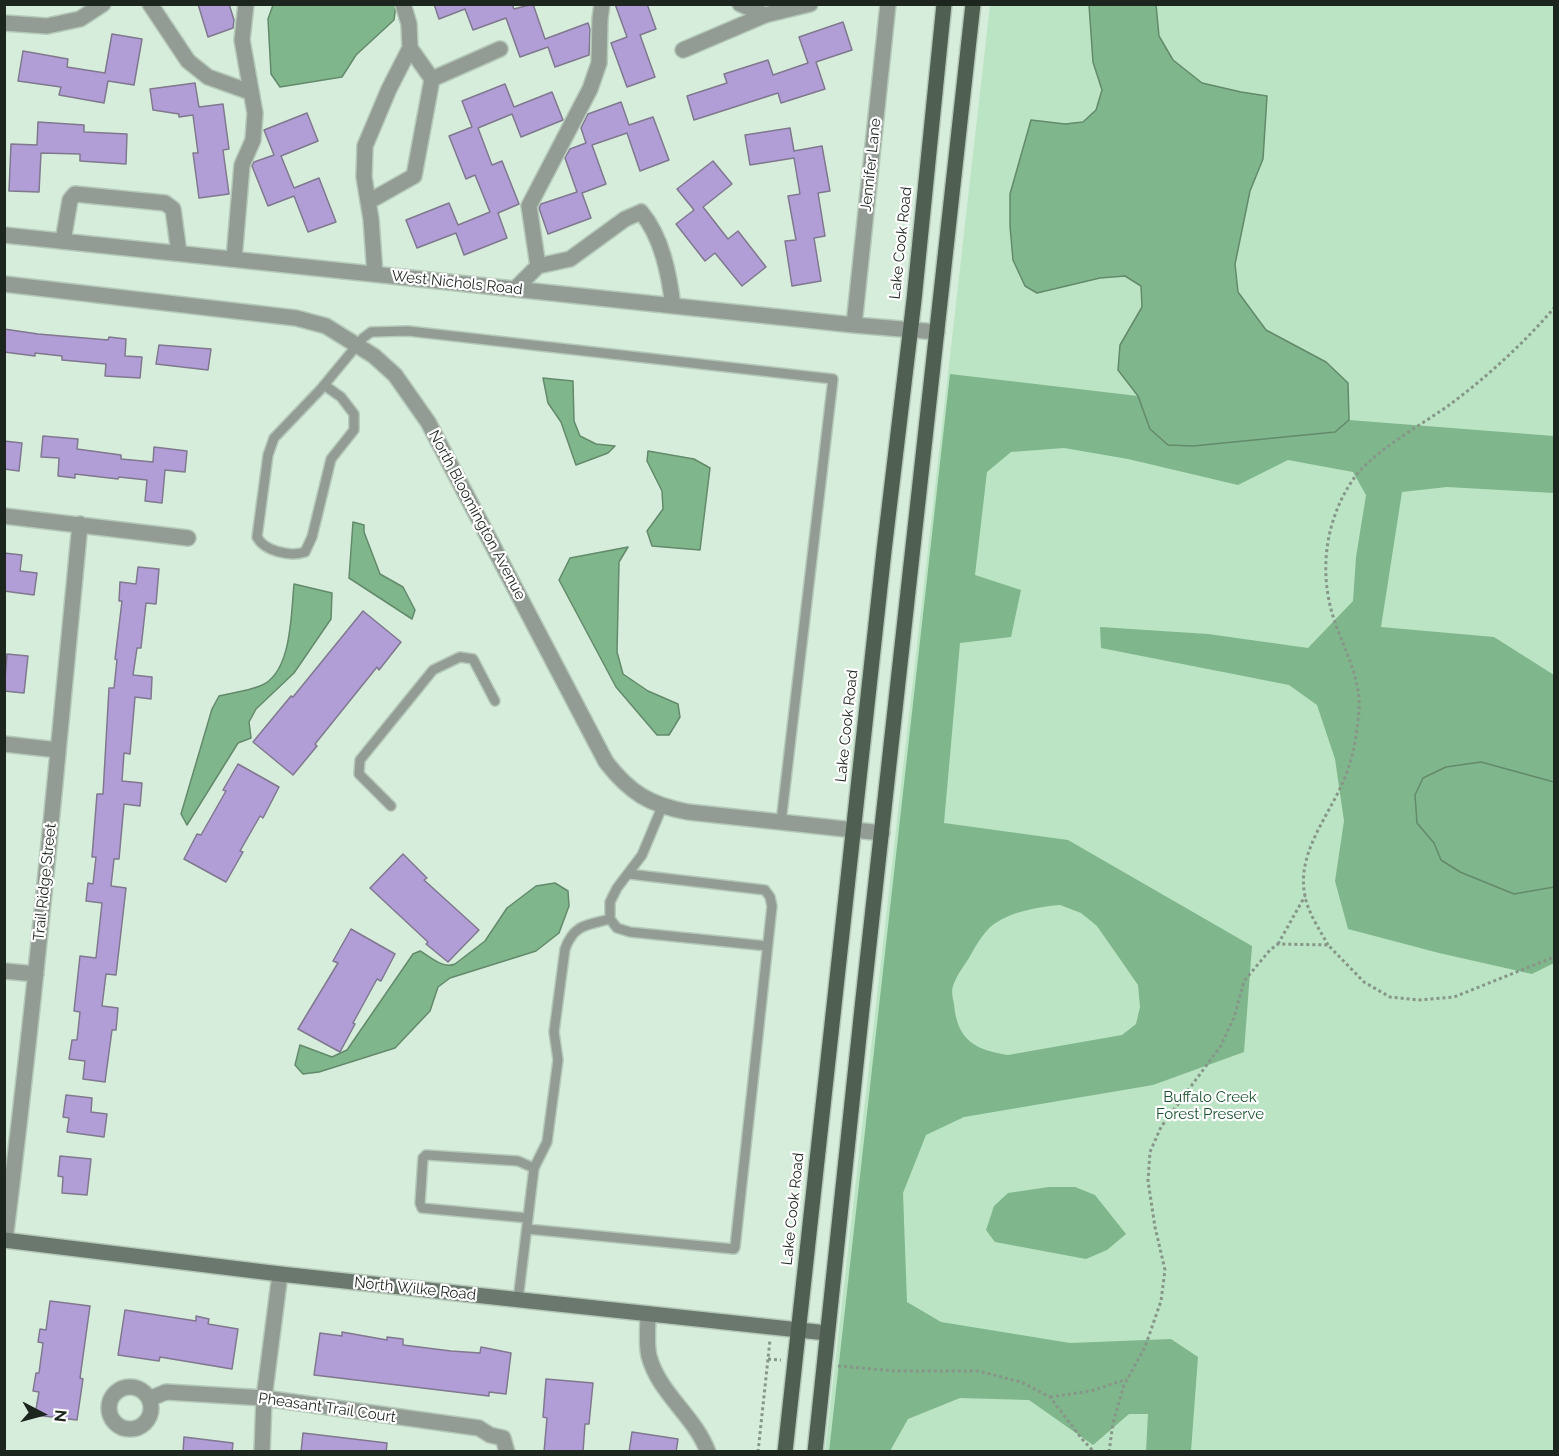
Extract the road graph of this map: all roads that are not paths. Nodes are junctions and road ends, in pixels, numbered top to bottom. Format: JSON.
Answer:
{"nodes":[{"id":1,"x":103,"y":4,"type":"edge"},
{"id":2,"x":150,"y":4,"type":"edge"},
{"id":3,"x":246,"y":4,"type":"edge"},
{"id":4,"x":403,"y":4,"type":"edge"},
{"id":5,"x":602,"y":4,"type":"edge"},
{"id":6,"x":740,"y":4,"type":"edge"},
{"id":7,"x":810,"y":4,"type":"edge"},
{"id":8,"x":888,"y":4,"type":"edge"},
{"id":9,"x":944,"y":4,"type":"edge"},
{"id":10,"x":973,"y":4,"type":"edge"},
{"id":11,"x":765,"y":15,"type":"junction"},
{"id":12,"x":4,"y":23,"type":"edge"},
{"id":13,"x":410,"y":48,"type":"junction"},
{"id":14,"x":500,"y":49,"type":"dead end"},
{"id":15,"x":683,"y":50,"type":"dead end"},
{"id":16,"x":432,"y":79,"type":"junction"},
{"id":17,"x":250,"y":92,"type":"junction"},
{"id":18,"x":368,"y":202,"type":"junction"},
{"id":19,"x":4,"y":235,"type":"edge"},
{"id":20,"x":63,"y":241,"type":"junction"},
{"id":21,"x":178,"y":253,"type":"junction"},
{"id":22,"x":234,"y":259,"type":"junction"},
{"id":23,"x":538,"y":266,"type":"junction"},
{"id":24,"x":375,"y":274,"type":"junction"},
{"id":25,"x":4,"y":284,"type":"edge"},
{"id":26,"x":515,"y":289,"type":"junction"},
{"id":27,"x":673,"y":306,"type":"junction"},
{"id":28,"x":854,"y":325,"type":"junction"},
{"id":29,"x":910,"y":330,"type":"junction"},
{"id":30,"x":937,"y":332,"type":"junction"},
{"id":31,"x":357,"y":345,"type":"junction"},
{"id":32,"x":324,"y":385,"type":"junction"},
{"id":33,"x":4,"y":516,"type":"edge"},
{"id":34,"x":80,"y":524,"type":"junction"},
{"id":35,"x":188,"y":538,"type":"dead end"},
{"id":36,"x":495,"y":701,"type":"dead end"},
{"id":37,"x":4,"y":744,"type":"edge"},
{"id":38,"x":58,"y":750,"type":"junction"},
{"id":39,"x":391,"y":806,"type":"dead end"},
{"id":40,"x":662,"y":807,"type":"junction"},
{"id":41,"x":781,"y":822,"type":"junction"},
{"id":42,"x":853,"y":830,"type":"junction"},
{"id":43,"x":882,"y":833,"type":"junction"},
{"id":44,"x":629,"y":874,"type":"junction"},
{"id":45,"x":610,"y":920,"type":"junction"},
{"id":46,"x":767,"y":946,"type":"junction"},
{"id":47,"x":4,"y":971,"type":"edge"},
{"id":48,"x":36,"y":974,"type":"junction"},
{"id":49,"x":534,"y":1168,"type":"junction"},
{"id":50,"x":528,"y":1218,"type":"junction"},
{"id":51,"x":527,"y":1229,"type":"junction"},
{"id":52,"x":5,"y":1240,"type":"edge"},
{"id":53,"x":280,"y":1274,"type":"junction"},
{"id":54,"x":518,"y":1300,"type":"junction"},
{"id":55,"x":648,"y":1314,"type":"junction"},
{"id":56,"x":798,"y":1329,"type":"junction"},
{"id":57,"x":827,"y":1333,"type":"junction"},
{"id":58,"x":264,"y":1398,"type":"junction"},
{"id":59,"x":149,"y":1399,"type":"dead end"},
{"id":60,"x":505,"y":1445,"type":"edge"},
{"id":61,"x":262,"y":1452,"type":"edge"},
{"id":62,"x":708,"y":1452,"type":"edge"},
{"id":63,"x":785,"y":1452,"type":"edge"},
{"id":64,"x":815,"y":1452,"type":"edge"}],
"edges":[{"from":1,"to":12,"type":"street"},
{"from":2,"to":17,"type":"street"},
{"from":3,"to":17,"type":"street"},
{"from":4,"to":13,"type":"street"},
{"from":5,"to":23,"type":"street"},
{"from":6,"to":11,"type":"street"},
{"from":7,"to":11,"type":"street"},
{"from":8,"to":28,"type":"street","name":"Jennifer Lane"},
{"from":9,"to":29,"type":"main road","name":"Lake Cook Road"},
{"from":10,"to":30,"type":"main road"},
{"from":11,"to":15,"type":"street"},
{"from":13,"to":16,"type":"street"},
{"from":13,"to":18,"type":"street"},
{"from":14,"to":16,"type":"street"},
{"from":16,"to":18,"type":"street"},
{"from":17,"to":22,"type":"street"},
{"from":18,"to":24,"type":"street"},
{"from":19,"to":20,"type":"street","name":"West Nichols Road"},
{"from":20,"to":21,"type":"street","name":"West Nichols Road"},
{"from":20,"to":21,"type":"street"},
{"from":21,"to":22,"type":"street","name":"West Nichols Road"},
{"from":22,"to":24,"type":"street","name":"West Nichols Road"},
{"from":23,"to":26,"type":"street"},
{"from":23,"to":27,"type":"street"},
{"from":24,"to":26,"type":"street","name":"West Nichols Road"},
{"from":25,"to":31,"type":"street","name":"North Bloomington Avenue"},
{"from":26,"to":27,"type":"street","name":"West Nichols Road"},
{"from":27,"to":28,"type":"street","name":"West Nichols Road"},
{"from":28,"to":29,"type":"street","name":"West Nichols Road"},
{"from":29,"to":30,"type":"street","name":"West Nichols Road"},
{"from":29,"to":42,"type":"main road","name":"Lake Cook Road"},
{"from":30,"to":43,"type":"main road"},
{"from":31,"to":32,"type":"lane"},
{"from":31,"to":40,"type":"street","name":"North Bloomington Avenue"},
{"from":31,"to":41,"type":"lane"},
{"from":32,"to":32,"type":"lane"},
{"from":33,"to":34,"type":"street"},
{"from":34,"to":35,"type":"street"},
{"from":34,"to":38,"type":"street","name":"Trail Ridge Street"},
{"from":36,"to":39,"type":"lane"},
{"from":37,"to":38,"type":"street"},
{"from":38,"to":48,"type":"street","name":"Trail Ridge Street"},
{"from":40,"to":41,"type":"street","name":"North Bloomington Avenue"},
{"from":40,"to":44,"type":"lane"},
{"from":41,"to":42,"type":"street","name":"North Bloomington Avenue"},
{"from":42,"to":43,"type":"street","name":"North Bloomington Avenue"},
{"from":42,"to":56,"type":"main road","name":"Lake Cook Road"},
{"from":43,"to":57,"type":"main road"},
{"from":44,"to":45,"type":"lane"},
{"from":44,"to":46,"type":"lane"},
{"from":45,"to":46,"type":"lane"},
{"from":45,"to":49,"type":"lane"},
{"from":46,"to":51,"type":"lane"},
{"from":47,"to":48,"type":"street"},
{"from":48,"to":52,"type":"street","name":"Trail Ridge Street"},
{"from":49,"to":50,"type":"lane"},
{"from":49,"to":50,"type":"lane"},
{"from":50,"to":51,"type":"lane"},
{"from":51,"to":54,"type":"lane"},
{"from":52,"to":53,"type":"street","name":"North Wilke Road"},
{"from":53,"to":54,"type":"street","name":"North Wilke Road"},
{"from":53,"to":58,"type":"street"},
{"from":54,"to":55,"type":"street","name":"North Wilke Road"},
{"from":55,"to":56,"type":"street","name":"North Wilke Road"},
{"from":55,"to":62,"type":"street"},
{"from":56,"to":57,"type":"street","name":"North Wilke Road"},
{"from":56,"to":63,"type":"main road","name":"Lake Cook Road"},
{"from":57,"to":64,"type":"main road"},
{"from":58,"to":59,"type":"street","name":"Pheasant Trail Court"},
{"from":58,"to":60,"type":"street","name":"Pheasant Trail Court"},
{"from":58,"to":61,"type":"street"}]}
